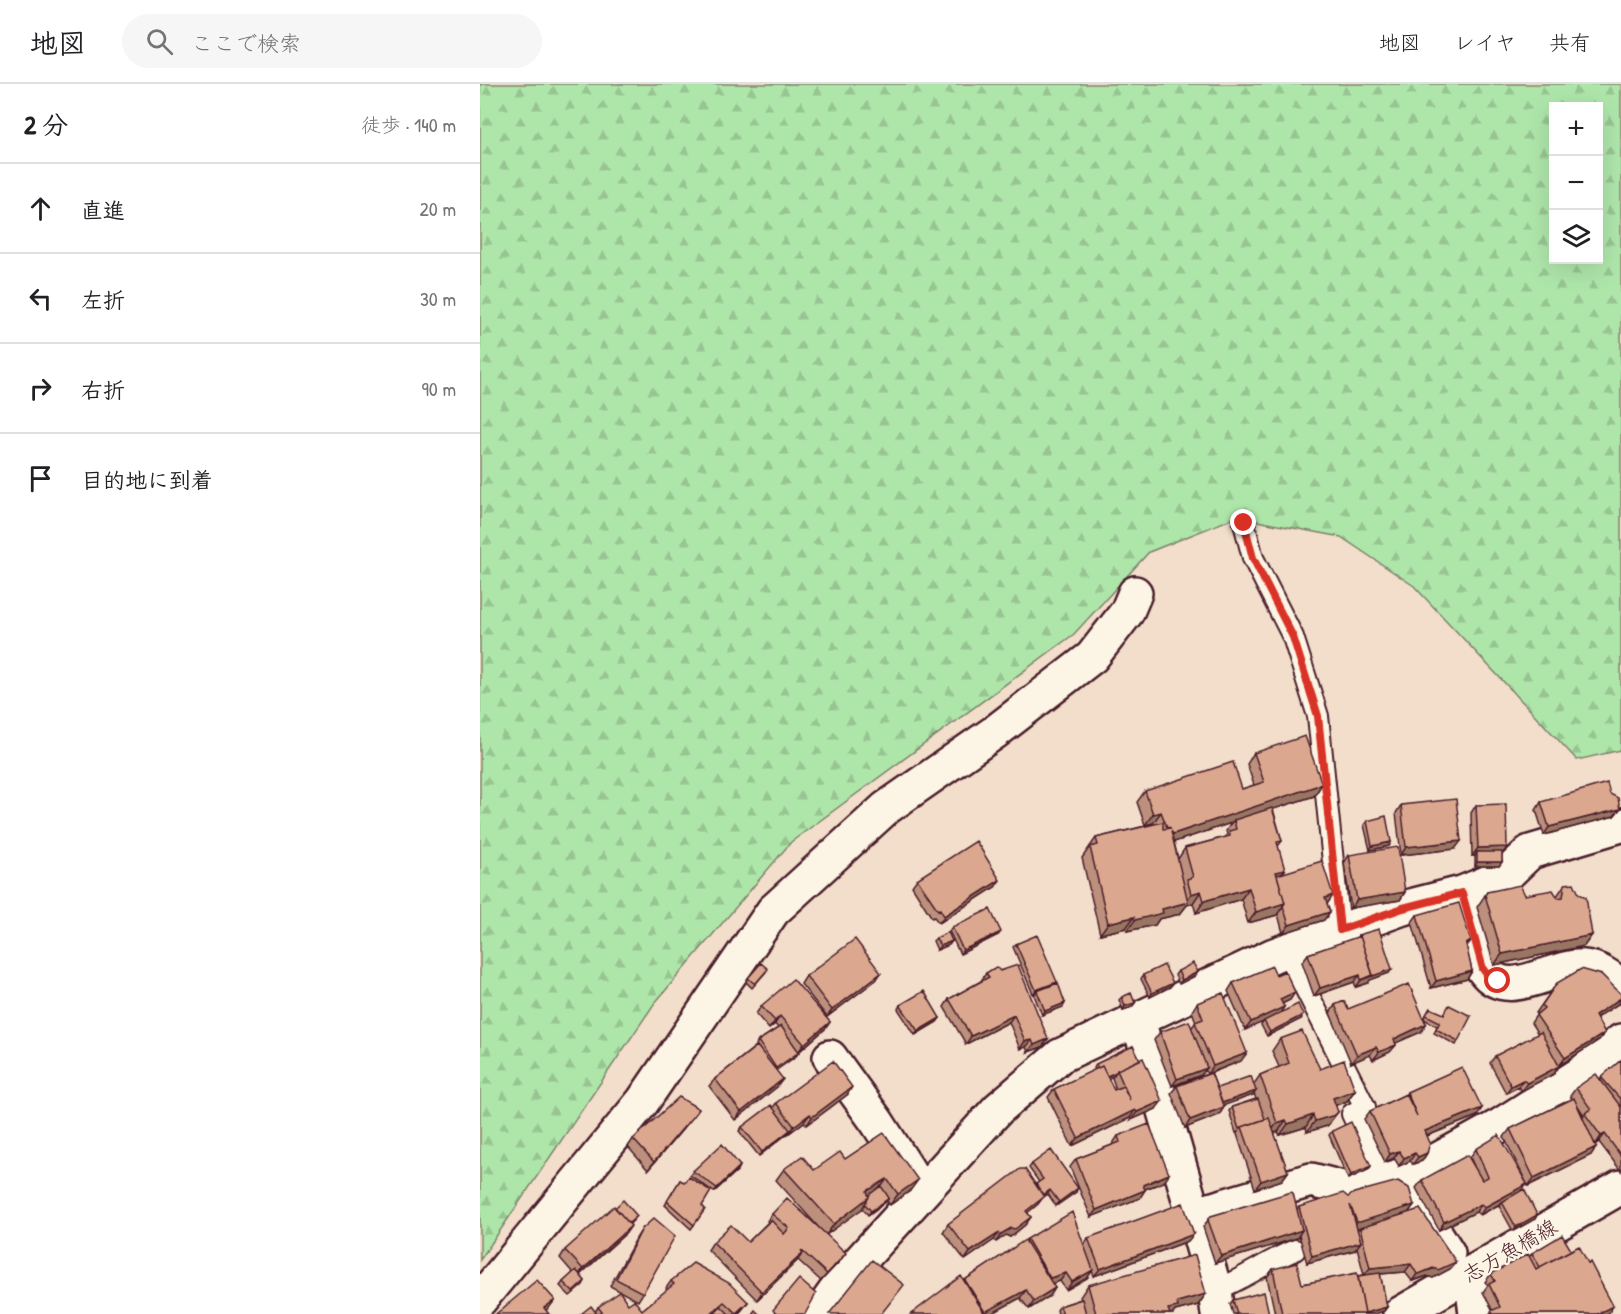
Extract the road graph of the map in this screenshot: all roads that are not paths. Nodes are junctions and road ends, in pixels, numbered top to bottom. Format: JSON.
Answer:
{"nodes":[{"id":1,"x":1244,"y":523,"type":"dead end"},
{"id":2,"x":1135,"y":593,"type":"dead end"},
{"id":3,"x":1621,"y":825,"type":"edge"},
{"id":4,"x":1462,"y":893,"type":"junction"},
{"id":5,"x":1340,"y":930,"type":"junction"},
{"id":6,"x":1286,"y":950,"type":"junction"},
{"id":7,"x":1621,"y":986,"type":"edge"},
{"id":8,"x":1138,"y":1020,"type":"junction"},
{"id":9,"x":1621,"y":1041,"type":"edge"},
{"id":10,"x":830,"y":1057,"type":"dead end"},
{"id":11,"x":1391,"y":1178,"type":"junction"},
{"id":12,"x":1621,"y":1187,"type":"edge"},
{"id":13,"x":922,"y":1194,"type":"junction"},
{"id":14,"x":1193,"y":1215,"type":"junction"},
{"id":15,"x":1295,"y":1250,"type":"edge"},
{"id":16,"x":1467,"y":1275,"type":"junction"},
{"id":17,"x":480,"y":1300,"type":"edge"},
{"id":18,"x":1216,"y":1302,"type":"edge"},
{"id":19,"x":819,"y":1314,"type":"edge"},
{"id":20,"x":1400,"y":1314,"type":"edge"},
{"id":21,"x":1476,"y":1314,"type":"edge"}],
"edges":[{"from":1,"to":5,"type":"lane"},
{"from":2,"to":17,"type":"street"},
{"from":3,"to":4,"type":"street"},
{"from":4,"to":5,"type":"street"},
{"from":4,"to":7,"type":"street"},
{"from":5,"to":6,"type":"street"},
{"from":6,"to":8,"type":"street"},
{"from":6,"to":11,"type":"lane"},
{"from":8,"to":13,"type":"street"},
{"from":8,"to":14,"type":"street"},
{"from":9,"to":11,"type":"street"},
{"from":10,"to":13,"type":"street"},
{"from":11,"to":14,"type":"street"},
{"from":11,"to":16,"type":"street"},
{"from":12,"to":16,"type":"street","name":"志方魚橋線"},
{"from":13,"to":19,"type":"street"},
{"from":14,"to":18,"type":"street"},
{"from":15,"to":18,"type":"lane"},
{"from":16,"to":20,"type":"street","name":"志方魚橋線"},
{"from":16,"to":21,"type":"street"}]}
